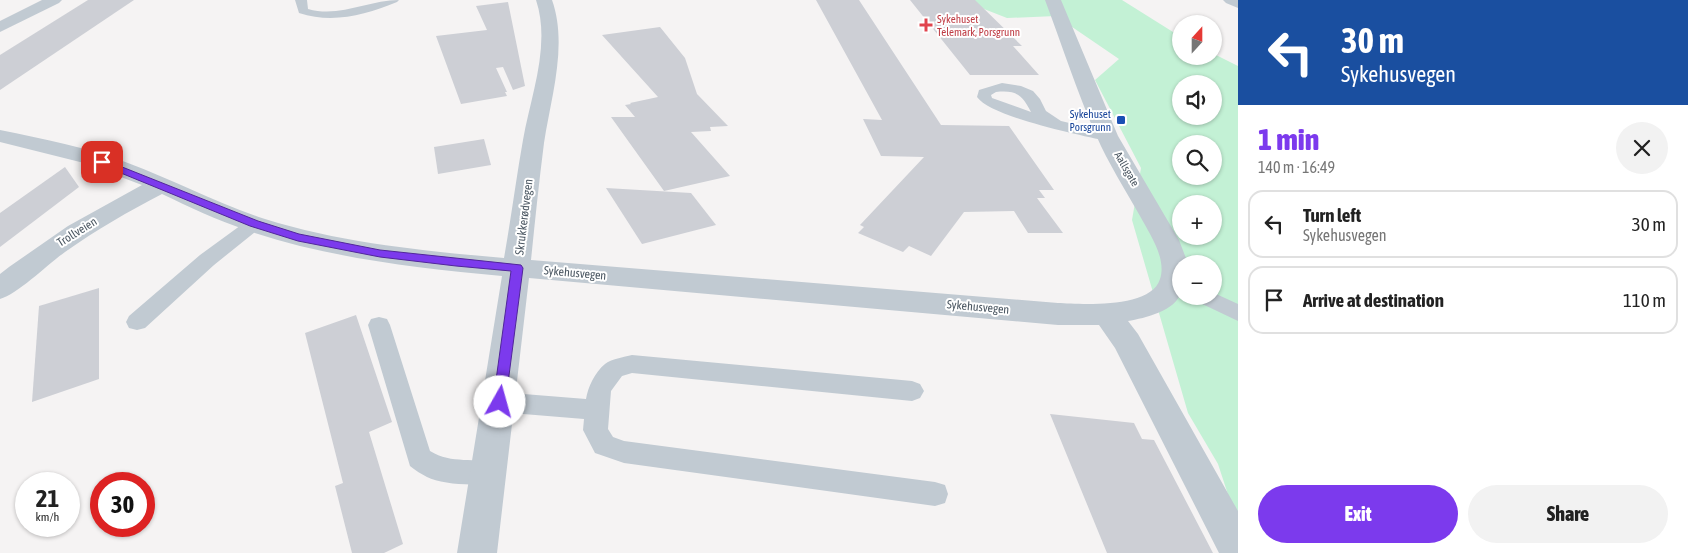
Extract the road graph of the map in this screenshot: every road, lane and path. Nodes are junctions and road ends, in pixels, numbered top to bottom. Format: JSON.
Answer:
{"nodes":[{"id":1,"x":54,"y":0,"type":"edge"},
{"id":2,"x":301,"y":0,"type":"edge"},
{"id":3,"x":394,"y":0,"type":"edge"},
{"id":4,"x":544,"y":0,"type":"edge"},
{"id":5,"x":1053,"y":0,"type":"edge"},
{"id":6,"x":1231,"y":0,"type":"edge"},
{"id":7,"x":1238,"y":3,"type":"edge"},
{"id":8,"x":0,"y":27,"type":"edge"},
{"id":9,"x":1056,"y":124,"type":"dead end"},
{"id":10,"x":0,"y":136,"type":"edge"},
{"id":11,"x":1107,"y":136,"type":"junction"},
{"id":12,"x":160,"y":185,"type":"junction"},
{"id":13,"x":254,"y":224,"type":"junction"},
{"id":14,"x":1172,"y":256,"type":"edge"},
{"id":15,"x":517,"y":268,"type":"junction"},
{"id":16,"x":0,"y":289,"type":"edge"},
{"id":17,"x":1172,"y":289,"type":"edge"},
{"id":18,"x":1222,"y":305,"type":"edge"},
{"id":19,"x":1238,"y":313,"type":"edge"},
{"id":20,"x":1107,"y":315,"type":"junction"},
{"id":21,"x":137,"y":322,"type":"dead end"},
{"id":22,"x":379,"y":325,"type":"dead end"},
{"id":23,"x":912,"y":391,"type":"dead end"},
{"id":24,"x":500,"y":402,"type":"junction"},
{"id":25,"x":597,"y":410,"type":"junction"},
{"id":26,"x":489,"y":473,"type":"junction"},
{"id":27,"x":935,"y":494,"type":"dead end"},
{"id":28,"x":1238,"y":549,"type":"edge"},
{"id":29,"x":477,"y":553,"type":"edge"}],
"edges":[{"from":1,"to":8,"type":"street"},
{"from":2,"to":3,"type":"lane"},
{"from":4,"to":15,"type":"street","name":"Skrukkerødvegen"},
{"from":5,"to":11,"type":"street","name":"Aallsgate"},
{"from":6,"to":7,"type":"street"},
{"from":9,"to":11,"type":"lane"},
{"from":10,"to":12,"type":"street","name":"Sykehusvegen"},
{"from":11,"to":14,"type":"street","name":"Aallsgate"},
{"from":12,"to":13,"type":"street","name":"Sykehusvegen"},
{"from":12,"to":16,"type":"street","name":"Trollveien"},
{"from":13,"to":15,"type":"street","name":"Sykehusvegen"},
{"from":13,"to":21,"type":"lane"},
{"from":15,"to":20,"type":"street","name":"Sykehusvegen"},
{"from":15,"to":24,"type":"street","name":"Skrukkerødvegen"},
{"from":17,"to":20,"type":"street","name":"Sykehusvegen"},
{"from":18,"to":19,"type":"lane"},
{"from":20,"to":28,"type":"street"},
{"from":22,"to":26,"type":"lane"},
{"from":23,"to":25,"type":"lane"},
{"from":24,"to":25,"type":"lane"},
{"from":24,"to":26,"type":"street","name":"Skrukkerødvegen"},
{"from":25,"to":27,"type":"lane"},
{"from":26,"to":29,"type":"street","name":"Skrukkerødvegen"}]}
